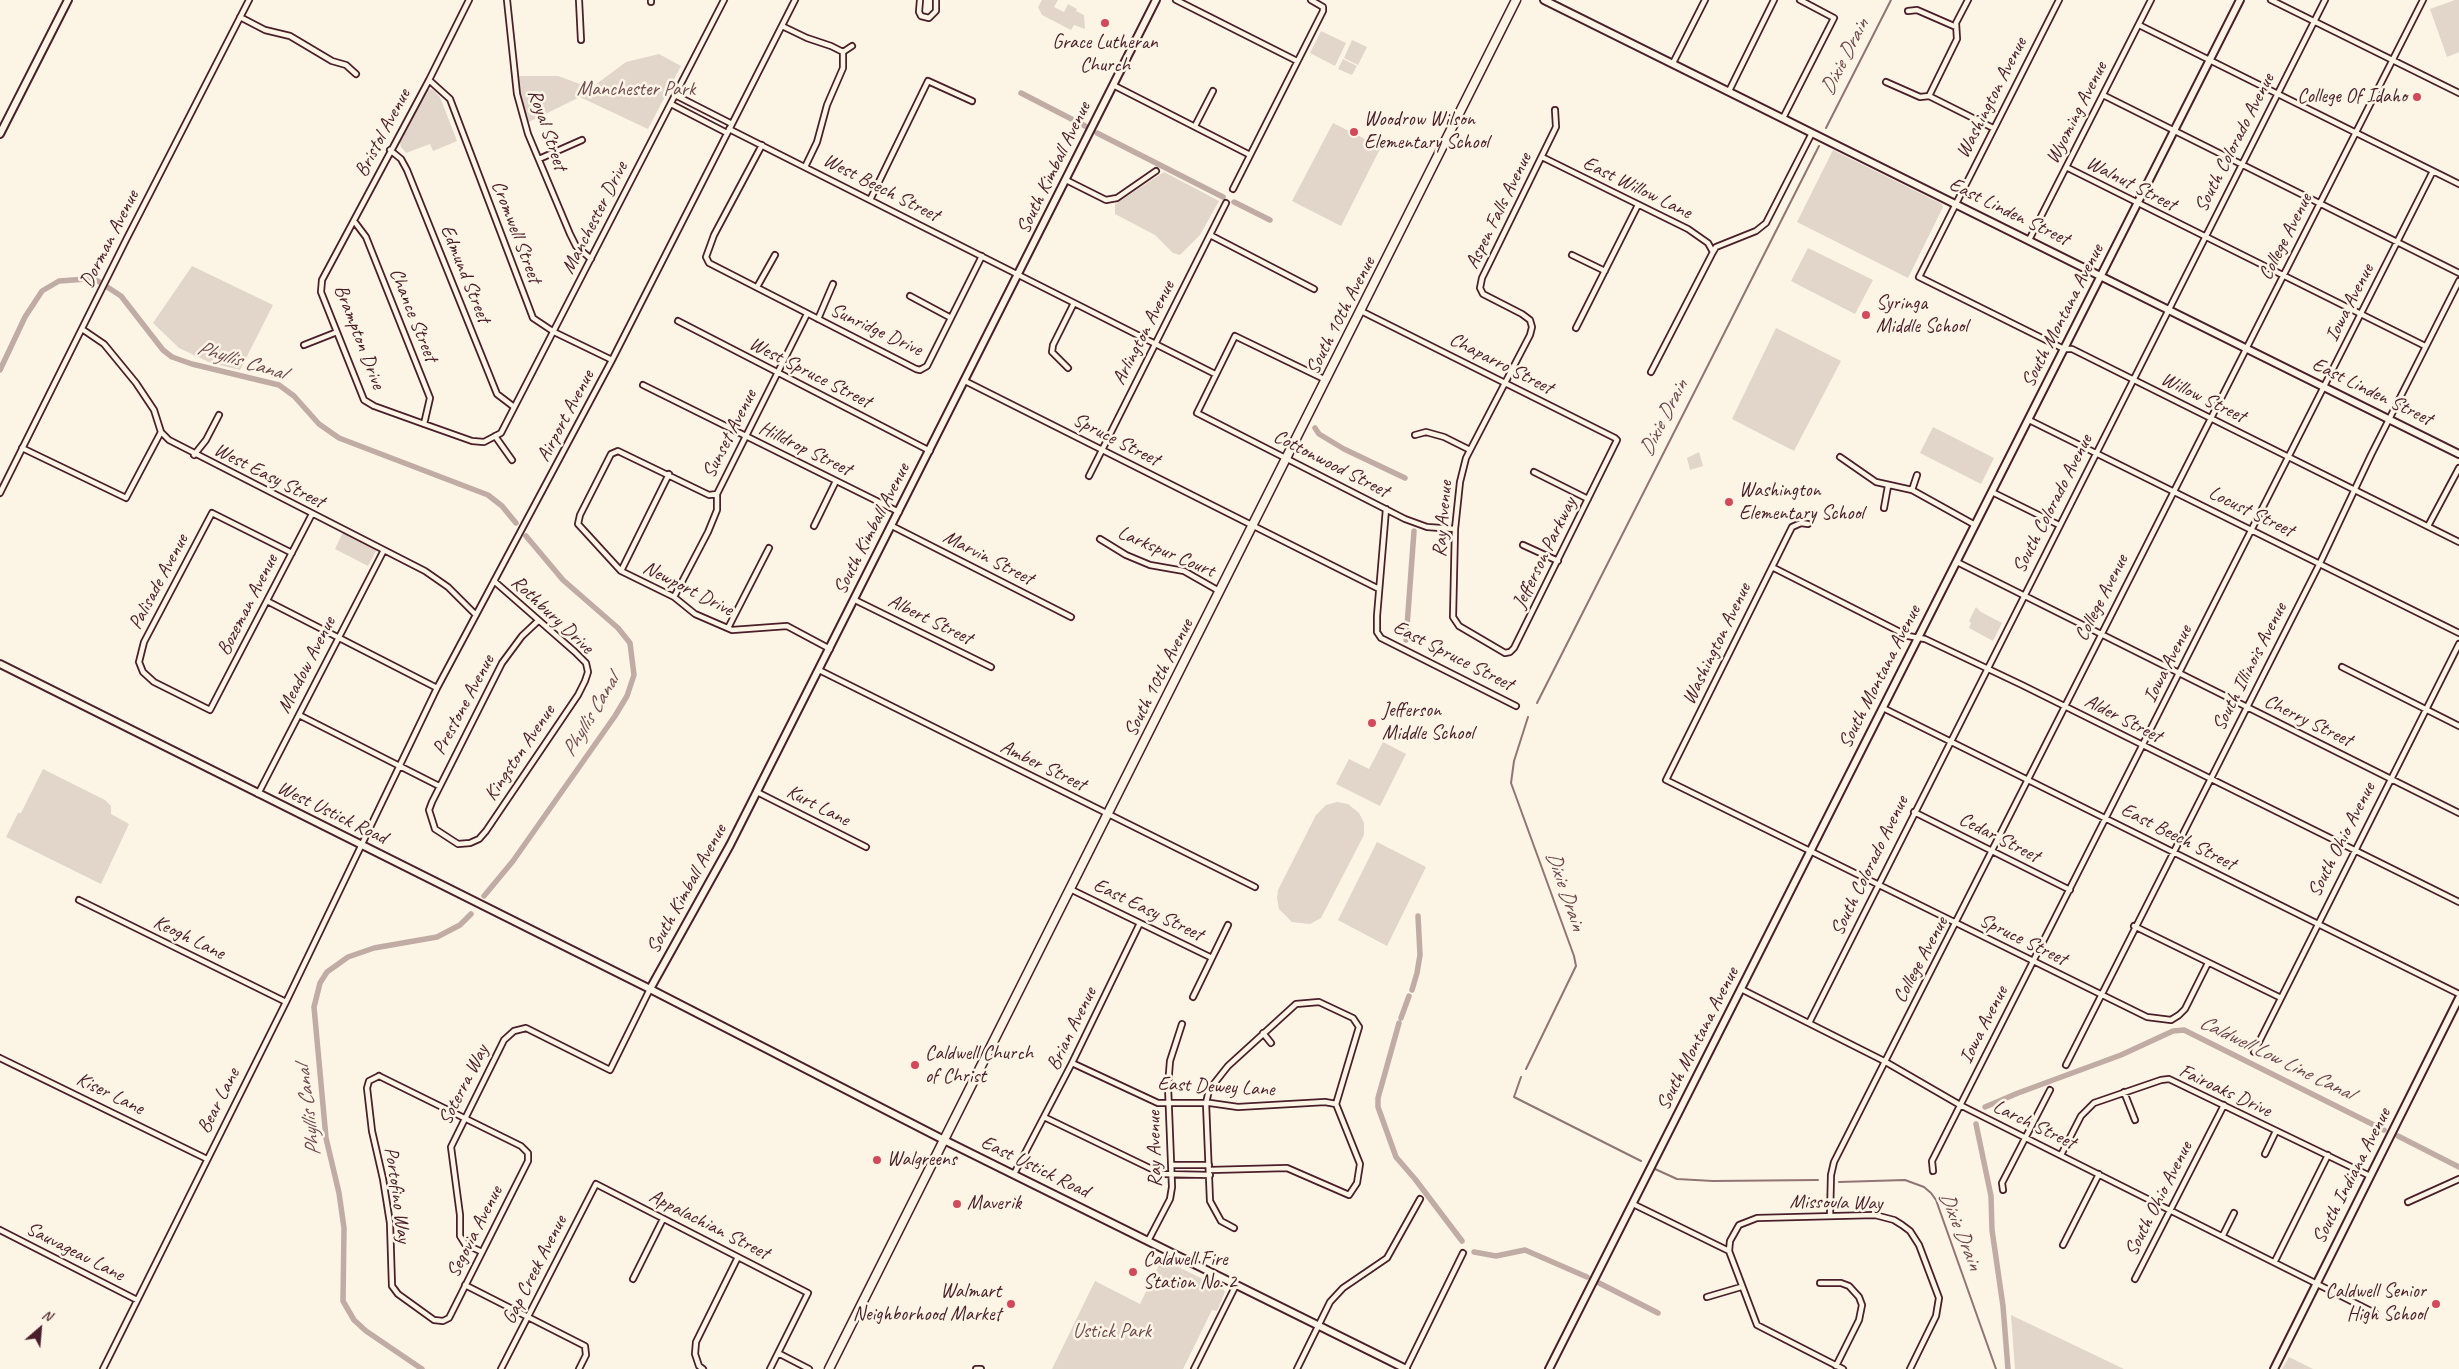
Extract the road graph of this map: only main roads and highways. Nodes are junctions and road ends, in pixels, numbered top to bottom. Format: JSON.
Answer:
{"nodes":[{"id":1,"x":68,"y":0,"type":"edge"},
{"id":2,"x":1156,"y":0,"type":"edge"},
{"id":3,"x":1516,"y":0,"type":"edge"},
{"id":4,"x":1544,"y":0,"type":"edge"},
{"id":5,"x":2240,"y":0,"type":"edge"},
{"id":6,"x":0,"y":134,"type":"edge"},
{"id":7,"x":2101,"y":276,"type":"junction"},
{"id":8,"x":2459,"y":454,"type":"edge"},
{"id":9,"x":0,"y":664,"type":"edge"},
{"id":10,"x":650,"y":989,"type":"junction"},
{"id":11,"x":2459,"y":998,"type":"edge"},
{"id":12,"x":944,"y":1140,"type":"junction"},
{"id":13,"x":829,"y":1369,"type":"edge"},
{"id":14,"x":1406,"y":1369,"type":"edge"},
{"id":15,"x":1550,"y":1369,"type":"edge"},
{"id":16,"x":2274,"y":1369,"type":"edge"}],
"edges":[{"from":1,"to":6,"type":"main road"},
{"from":2,"to":10,"type":"main road","name":"South Kimball Avenue"},
{"from":3,"to":12,"type":"main road","name":"South 10th Avenue"},
{"from":4,"to":7,"type":"main road","name":"East Linden Street"},
{"from":5,"to":7,"type":"main road","name":"South Montana Avenue"},
{"from":7,"to":8,"type":"main road","name":"East Linden Street"},
{"from":7,"to":15,"type":"main road","name":"South Montana Avenue"},
{"from":9,"to":10,"type":"main road","name":"West Ustick Road"},
{"from":10,"to":12,"type":"main road","name":"East Ustick Road"},
{"from":11,"to":16,"type":"main road","name":"South Indiana Avenue"},
{"from":12,"to":13,"type":"main road","name":"South 10th Avenue"},
{"from":12,"to":14,"type":"main road","name":"East Ustick Road"}]}
